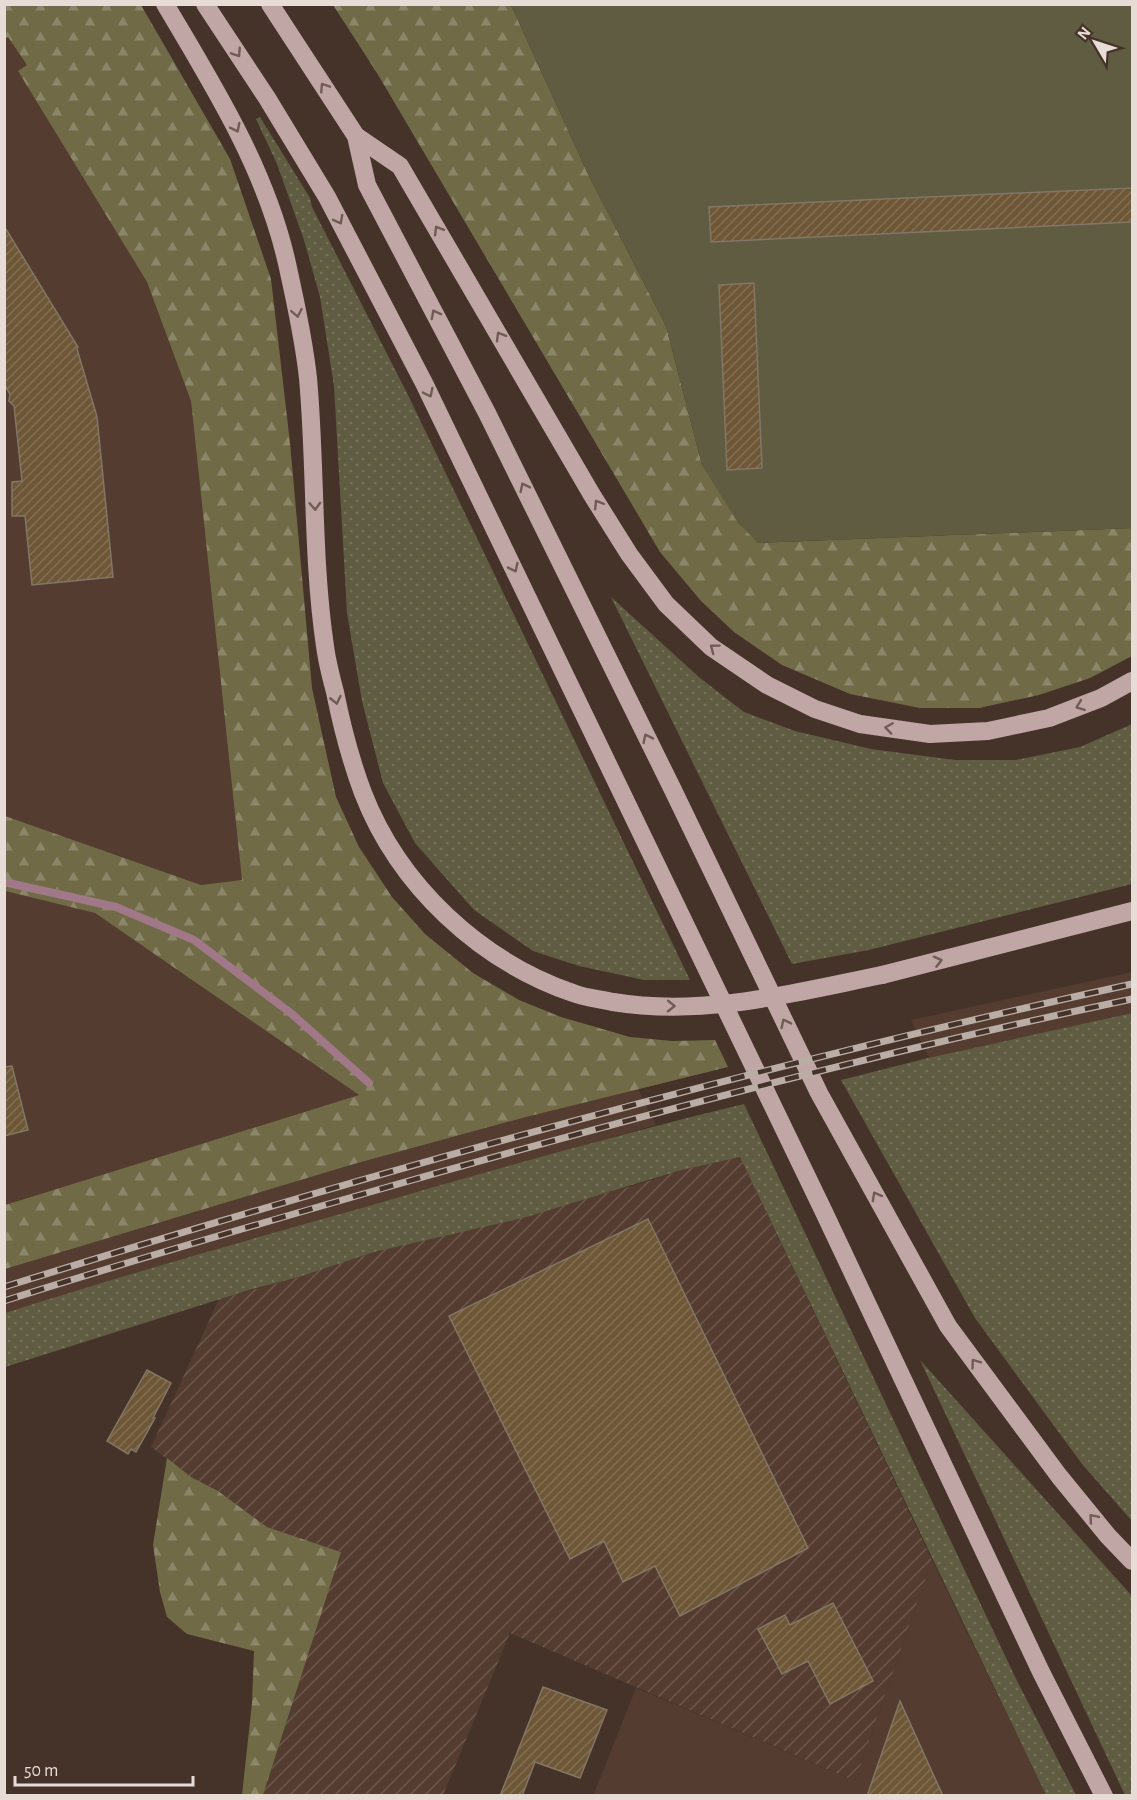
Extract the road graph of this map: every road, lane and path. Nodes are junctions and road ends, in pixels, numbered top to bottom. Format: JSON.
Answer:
{"nodes":[{"id":1,"x":165,"y":4,"type":"edge"},
{"id":2,"x":205,"y":4,"type":"edge"},
{"id":3,"x":270,"y":4,"type":"edge"},
{"id":4,"x":356,"y":136,"type":"junction"},
{"id":5,"x":1132,"y":681,"type":"edge"},
{"id":6,"x":1132,"y":911,"type":"edge"},
{"id":7,"x":1132,"y":1562,"type":"edge"},
{"id":8,"x":1104,"y":1796,"type":"edge"}],
"edges":[{"from":1,"to":6,"type":"highway","one_way":true,"bridge":true},
{"from":2,"to":8,"type":"highway","one_way":true},
{"from":4,"to":3,"type":"highway","one_way":true},
{"from":5,"to":4,"type":"highway","one_way":true},
{"from":7,"to":4,"type":"highway","one_way":true}]}
